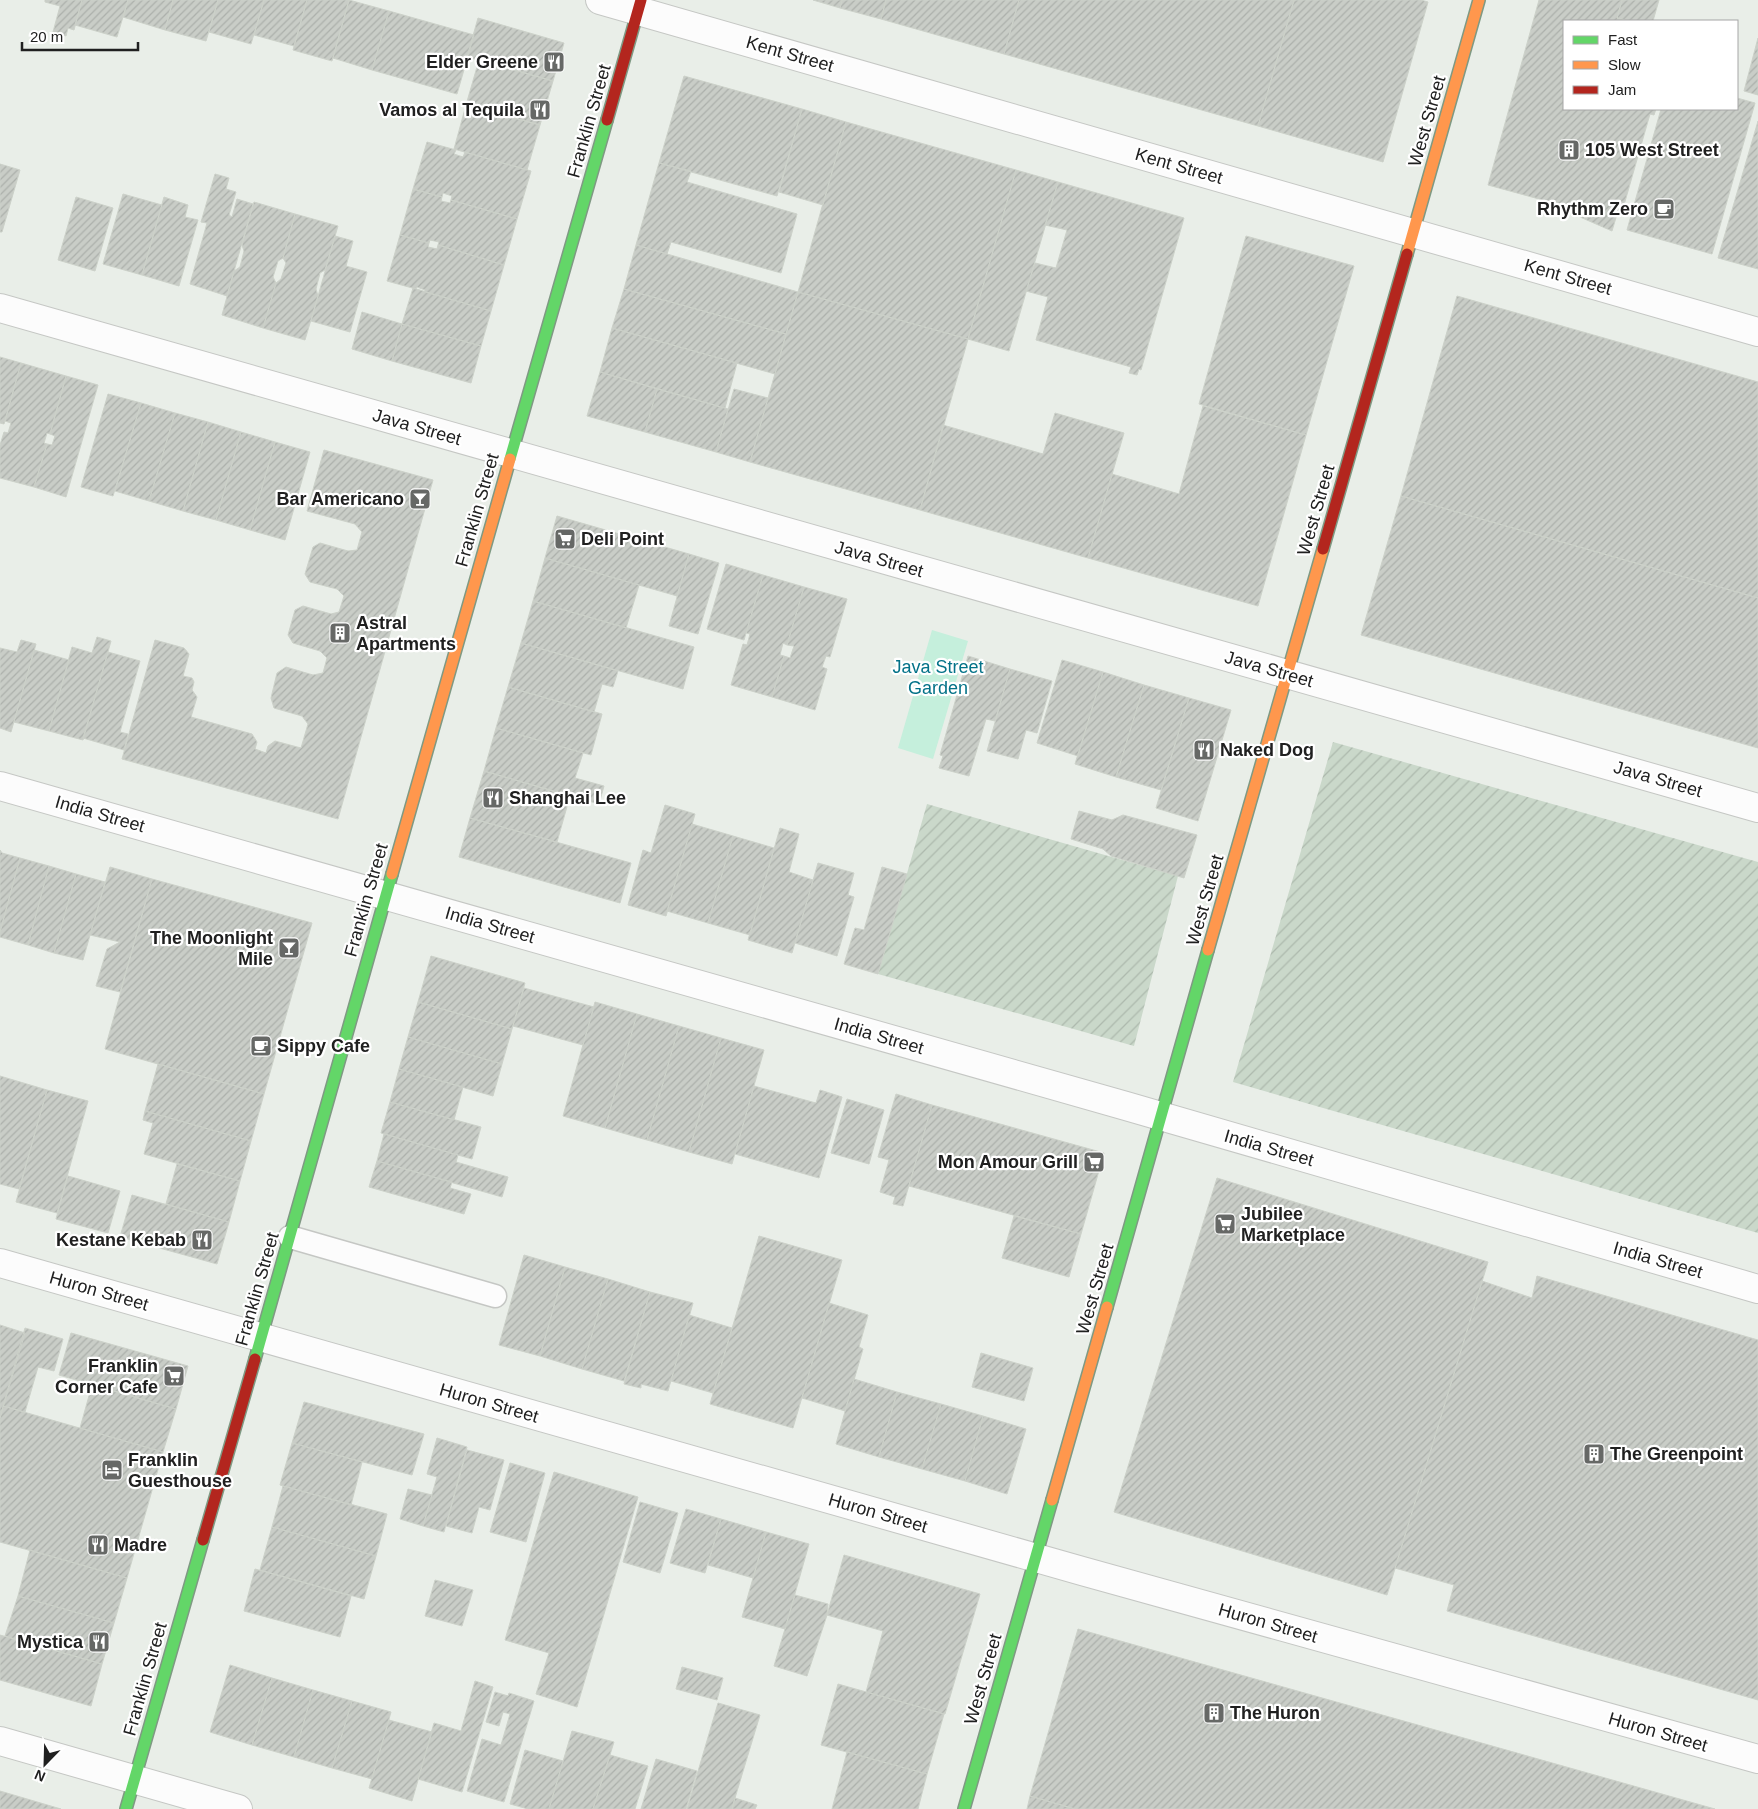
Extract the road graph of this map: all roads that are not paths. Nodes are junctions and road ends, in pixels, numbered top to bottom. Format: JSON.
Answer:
{"nodes":[{"id":1,"x":600,"y":0,"type":"edge"},
{"id":2,"x":1479,"y":0,"type":"edge"},
{"id":3,"x":640,"y":5,"type":"edge"},
{"id":4,"x":1413,"y":233,"type":"junction"},
{"id":5,"x":0,"y":308,"type":"edge"},
{"id":6,"x":1758,"y":332,"type":"edge"},
{"id":7,"x":511,"y":454,"type":"junction"},
{"id":8,"x":1288,"y":674,"type":"junction"},
{"id":9,"x":0,"y":786,"type":"edge"},
{"id":10,"x":1758,"y":808,"type":"edge"},
{"id":11,"x":386,"y":896,"type":"junction"},
{"id":12,"x":1162,"y":1117,"type":"junction"},
{"id":13,"x":290,"y":1237,"type":"junction"},
{"id":14,"x":0,"y":1263,"type":"edge"},
{"id":15,"x":1758,"y":1289,"type":"edge"},
{"id":16,"x":495,"y":1296,"type":"dead end"},
{"id":17,"x":261,"y":1338,"type":"junction"},
{"id":18,"x":1036,"y":1558,"type":"junction"},
{"id":19,"x":0,"y":1741,"type":"edge"},
{"id":20,"x":1758,"y":1759,"type":"edge"},
{"id":21,"x":134,"y":1780,"type":"junction"},
{"id":22,"x":126,"y":1809,"type":"edge"},
{"id":23,"x":238,"y":1809,"type":"edge"},
{"id":24,"x":964,"y":1809,"type":"edge"}],
"edges":[{"from":1,"to":3,"type":"street","name":"Kent Street"},
{"from":2,"to":4,"type":"street","name":"West Street"},
{"from":3,"to":4,"type":"street","name":"Kent Street"},
{"from":3,"to":7,"type":"street","name":"Franklin Street"},
{"from":4,"to":6,"type":"street","name":"Kent Street"},
{"from":4,"to":8,"type":"street","name":"West Street"},
{"from":5,"to":7,"type":"street","name":"Java Street"},
{"from":7,"to":8,"type":"street","name":"Java Street"},
{"from":7,"to":11,"type":"street","name":"Franklin Street"},
{"from":8,"to":10,"type":"street","name":"Java Street"},
{"from":8,"to":12,"type":"street","name":"West Street"},
{"from":9,"to":11,"type":"street","name":"India Street"},
{"from":11,"to":12,"type":"street","name":"India Street"},
{"from":11,"to":13,"type":"street","name":"Franklin Street"},
{"from":12,"to":15,"type":"street","name":"India Street"},
{"from":12,"to":18,"type":"street","name":"West Street"},
{"from":13,"to":16,"type":"lane"},
{"from":13,"to":17,"type":"street","name":"Franklin Street"},
{"from":14,"to":17,"type":"street","name":"Huron Street"},
{"from":17,"to":18,"type":"street","name":"Huron Street"},
{"from":17,"to":21,"type":"street","name":"Franklin Street"},
{"from":18,"to":20,"type":"street","name":"Huron Street"},
{"from":18,"to":24,"type":"street","name":"West Street"},
{"from":19,"to":21,"type":"street"},
{"from":21,"to":22,"type":"street","name":"Franklin Street"},
{"from":21,"to":23,"type":"street"}]}
